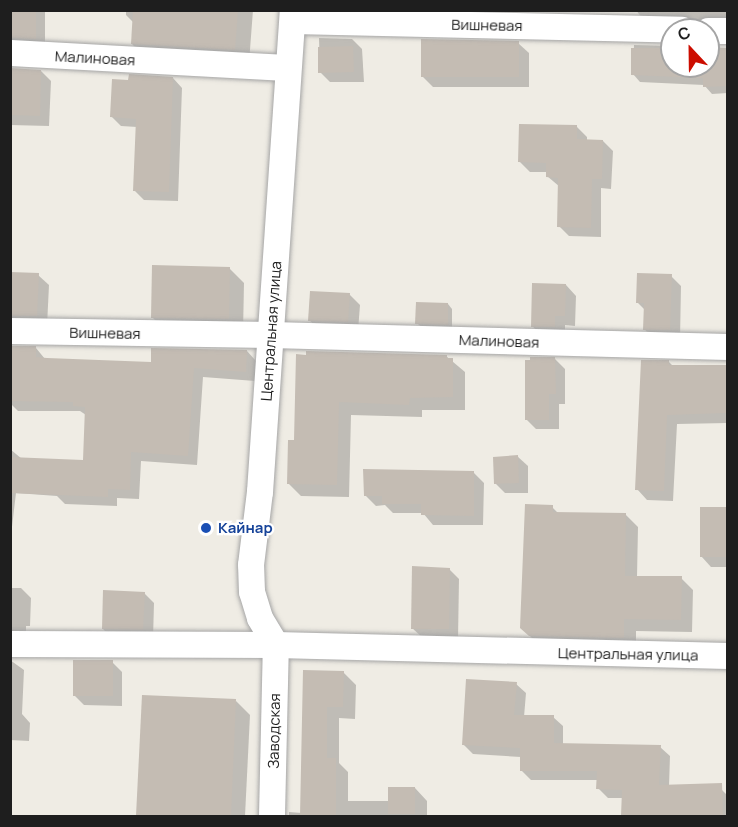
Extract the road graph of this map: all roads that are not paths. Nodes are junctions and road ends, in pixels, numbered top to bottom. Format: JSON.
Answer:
{"nodes":[{"id":1,"x":293,"y":16,"type":"edge"},
{"id":2,"x":660,"y":29,"type":"edge"},
{"id":3,"x":10,"y":53,"type":"edge"},
{"id":4,"x":288,"y":68,"type":"junction"},
{"id":5,"x":10,"y":331,"type":"edge"},
{"id":6,"x":272,"y":335,"type":"junction"},
{"id":7,"x":728,"y":347,"type":"edge"},
{"id":8,"x":10,"y":644,"type":"edge"},
{"id":9,"x":276,"y":645,"type":"junction"},
{"id":10,"x":728,"y":656,"type":"edge"},
{"id":11,"x":272,"y":816,"type":"edge"}],
"edges":[{"from":1,"to":2,"type":"street","name":"Вишневая"},
{"from":1,"to":4,"type":"street","name":"Центральная улица"},
{"from":3,"to":4,"type":"street","name":"Малиновая"},
{"from":4,"to":6,"type":"street","name":"Центральная улица"},
{"from":5,"to":6,"type":"street","name":"Вишневая"},
{"from":6,"to":7,"type":"street","name":"Малиновая"},
{"from":6,"to":9,"type":"street","name":"Центральная улица"},
{"from":8,"to":9,"type":"street","name":"Центральная улица"},
{"from":9,"to":10,"type":"street","name":"Центральная улица"},
{"from":9,"to":11,"type":"street","name":"Заводская"}]}
